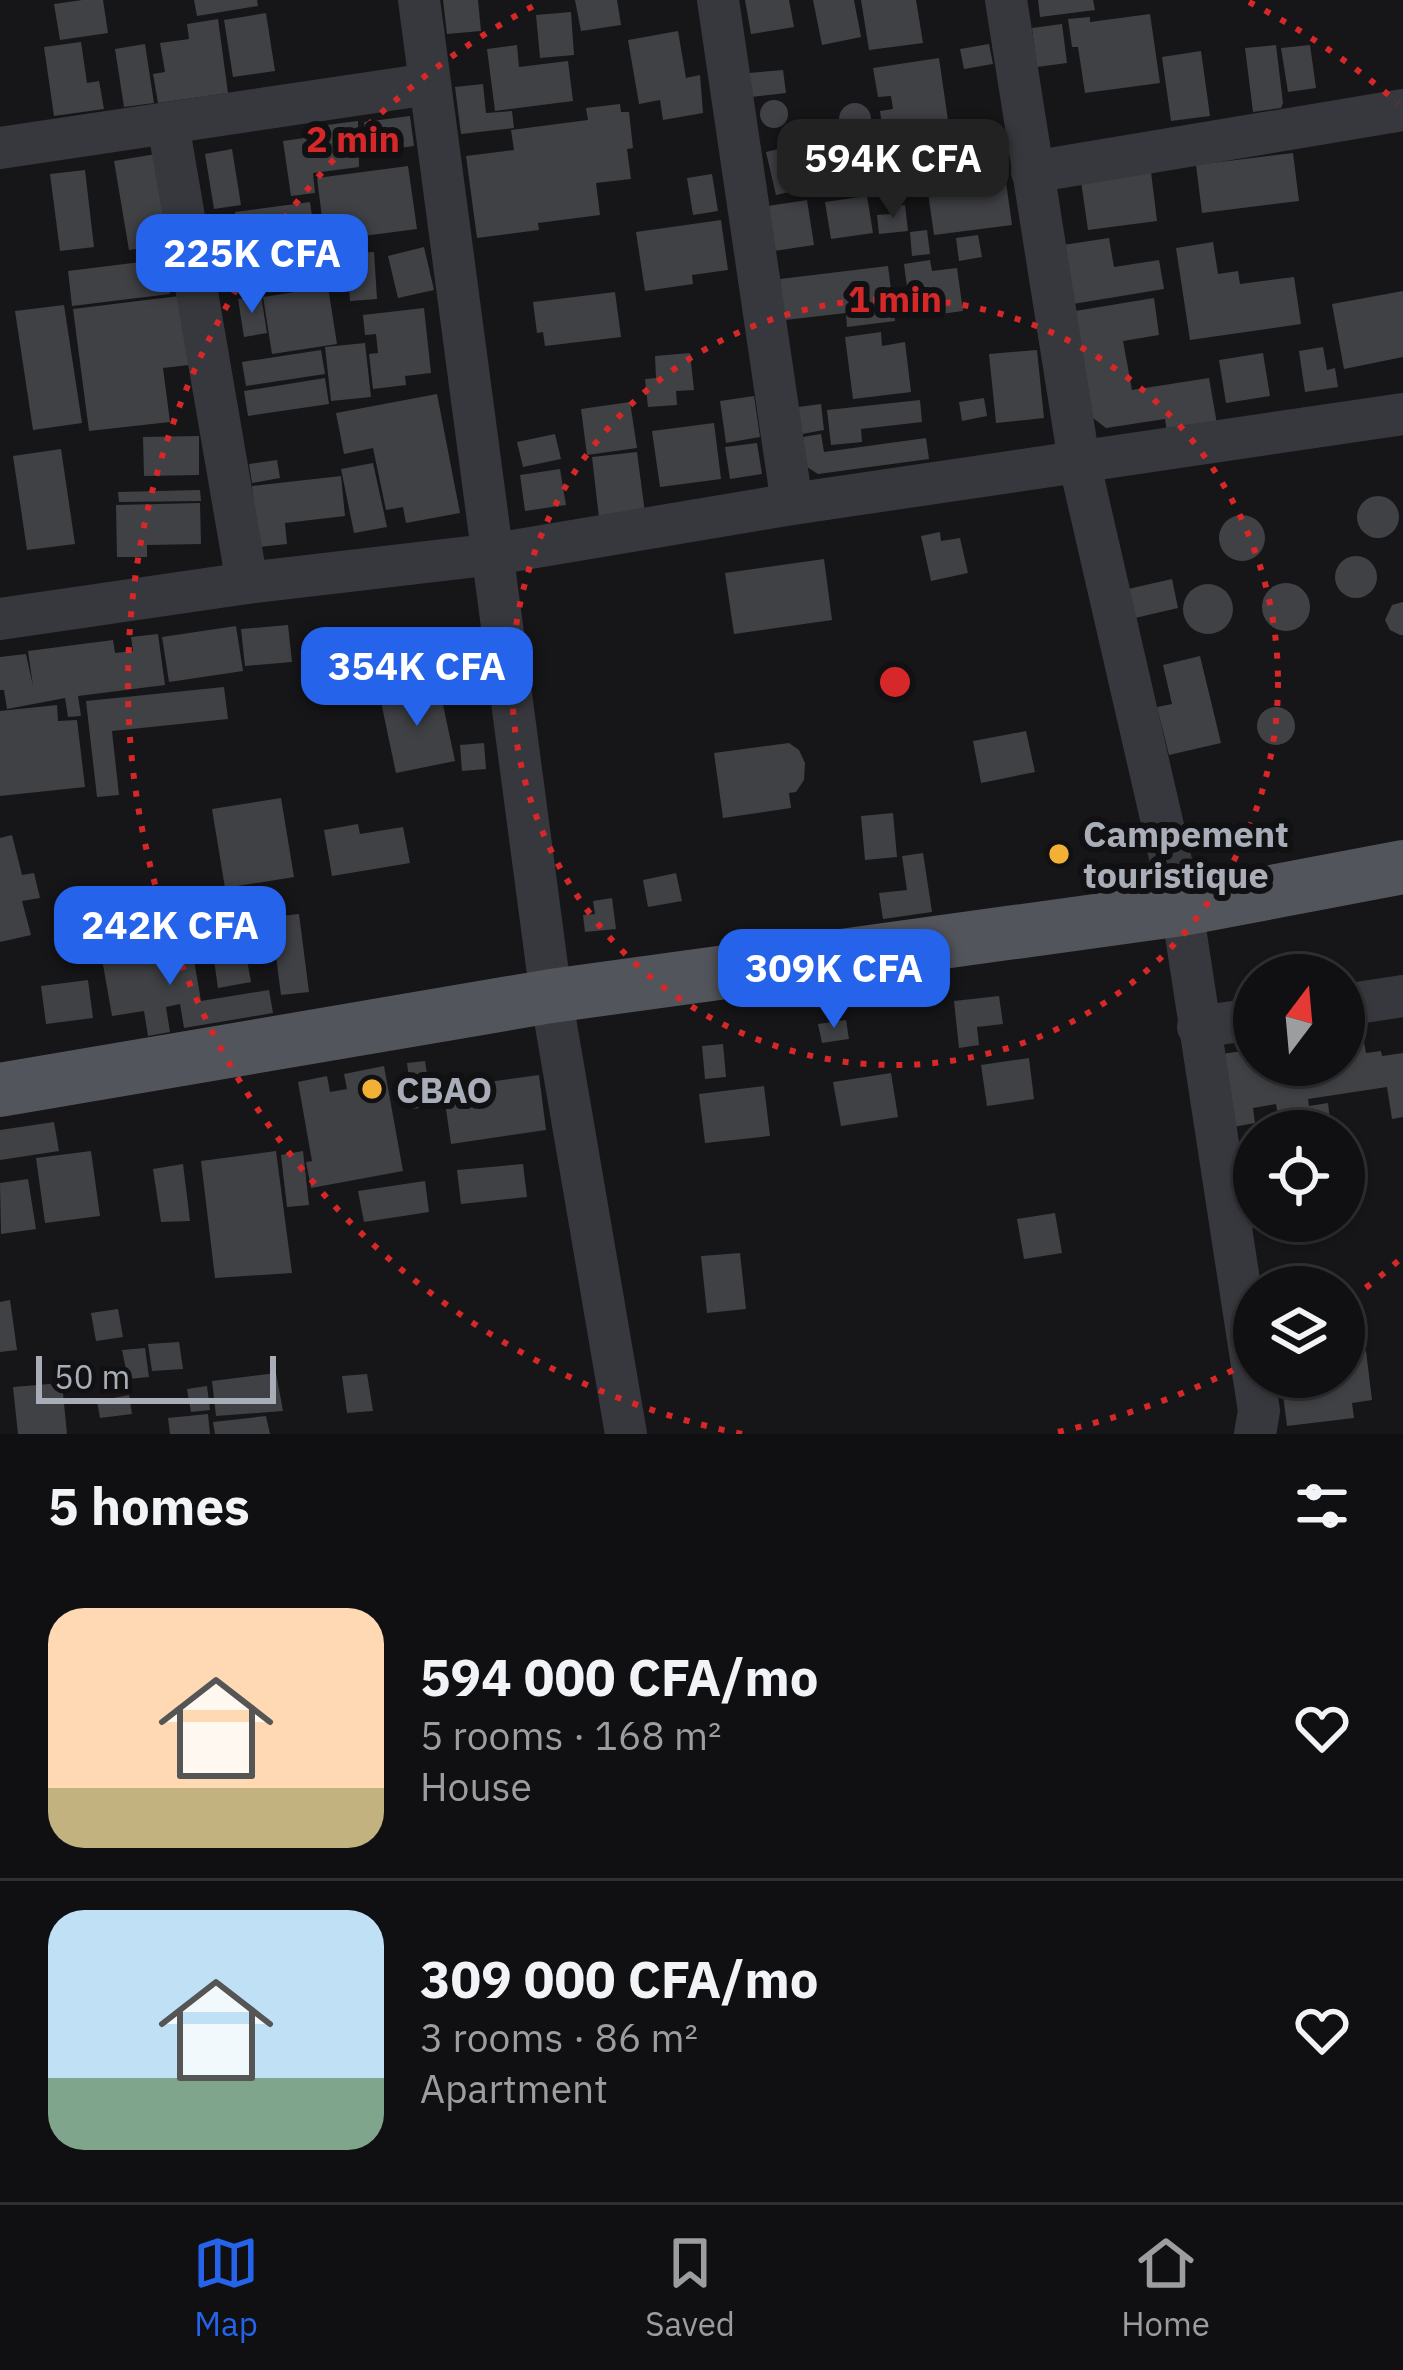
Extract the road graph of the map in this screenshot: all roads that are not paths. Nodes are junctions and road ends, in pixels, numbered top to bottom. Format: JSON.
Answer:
{"nodes":[{"id":1,"x":419,"y":0,"type":"edge"},
{"id":2,"x":718,"y":0,"type":"edge"},
{"id":3,"x":1006,"y":0,"type":"edge"},
{"id":4,"x":429,"y":84,"type":"junction"},
{"id":5,"x":1403,"y":110,"type":"edge"},
{"id":6,"x":167,"y":124,"type":"junction"},
{"id":7,"x":0,"y":148,"type":"edge"},
{"id":8,"x":1032,"y":172,"type":"junction"},
{"id":9,"x":1403,"y":414,"type":"edge"},
{"id":10,"x":1079,"y":461,"type":"junction"},
{"id":11,"x":792,"y":504,"type":"junction"},
{"id":12,"x":495,"y":554,"type":"junction"},
{"id":13,"x":248,"y":583,"type":"junction"},
{"id":14,"x":0,"y":619,"type":"edge"},
{"id":15,"x":1403,"y":867,"type":"edge"},
{"id":16,"x":1182,"y":909,"type":"junction"},
{"id":17,"x":551,"y":996,"type":"junction"},
{"id":18,"x":1403,"y":996,"type":"edge"},
{"id":19,"x":1365,"y":1002,"type":"edge"},
{"id":20,"x":1233,"y":1022,"type":"edge"},
{"id":21,"x":1198,"y":1027,"type":"junction"},
{"id":22,"x":0,"y":1090,"type":"edge"},
{"id":23,"x":626,"y":1434,"type":"edge"},
{"id":24,"x":1255,"y":1434,"type":"edge"}],
"edges":[{"from":1,"to":4,"type":"street"},
{"from":2,"to":11,"type":"street"},
{"from":3,"to":8,"type":"street"},
{"from":4,"to":6,"type":"street"},
{"from":4,"to":12,"type":"street"},
{"from":5,"to":8,"type":"street"},
{"from":6,"to":7,"type":"street"},
{"from":6,"to":13,"type":"street"},
{"from":8,"to":10,"type":"street"},
{"from":9,"to":10,"type":"street"},
{"from":10,"to":11,"type":"street"},
{"from":10,"to":16,"type":"street"},
{"from":11,"to":12,"type":"street"},
{"from":12,"to":13,"type":"street"},
{"from":12,"to":17,"type":"street"},
{"from":13,"to":14,"type":"street"},
{"from":15,"to":16,"type":"main road"},
{"from":16,"to":17,"type":"main road"},
{"from":16,"to":21,"type":"street"},
{"from":17,"to":22,"type":"main road"},
{"from":17,"to":23,"type":"street"},
{"from":18,"to":19,"type":"street"},
{"from":20,"to":21,"type":"street"},
{"from":21,"to":24,"type":"street"}]}
